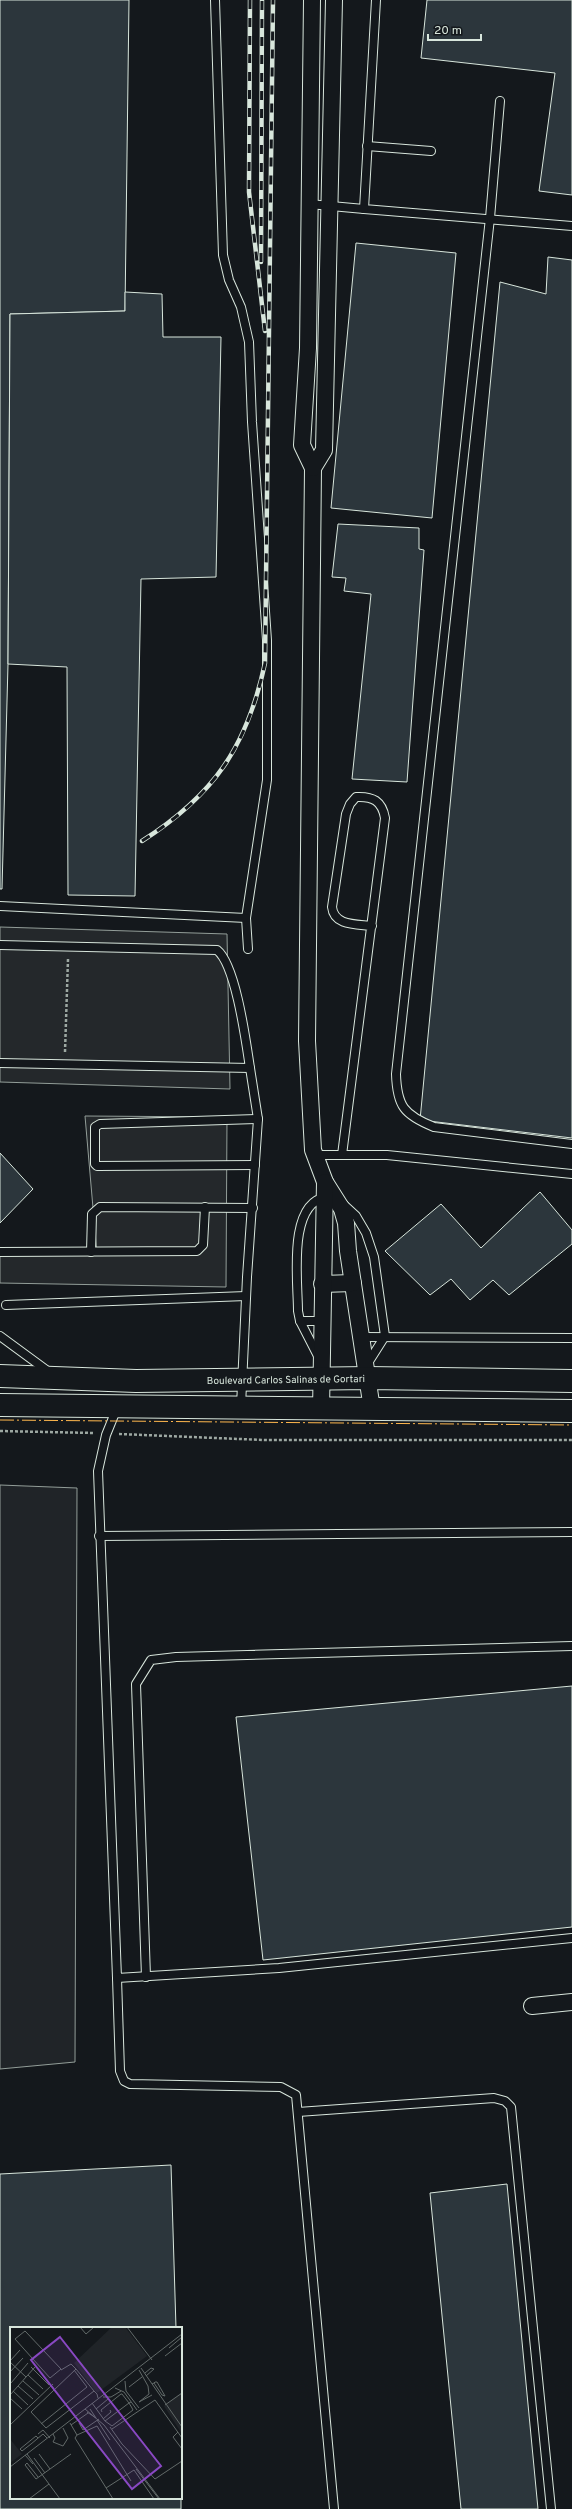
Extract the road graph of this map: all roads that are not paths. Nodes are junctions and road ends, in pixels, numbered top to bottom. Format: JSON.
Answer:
{"nodes":[{"id":1,"x":215,"y":0,"type":"edge"},
{"id":2,"x":312,"y":0,"type":"edge"},
{"id":3,"x":334,"y":0,"type":"edge"},
{"id":4,"x":376,"y":0,"type":"edge"},
{"id":5,"x":500,"y":101,"type":"dead end"},
{"id":6,"x":367,"y":146,"type":"junction"},
{"id":7,"x":431,"y":151,"type":"dead end"},
{"id":8,"x":309,"y":204,"type":"junction"},
{"id":9,"x":331,"y":206,"type":"junction"},
{"id":10,"x":364,"y":209,"type":"junction"},
{"id":11,"x":490,"y":218,"type":"junction"},
{"id":12,"x":572,"y":226,"type":"edge"},
{"id":13,"x":313,"y":468,"type":"junction"},
{"id":14,"x":0,"y":906,"type":"edge"},
{"id":15,"x":246,"y":918,"type":"junction"},
{"id":16,"x":372,"y":926,"type":"junction"},
{"id":17,"x":0,"y":945,"type":"edge"},
{"id":18,"x":248,"y":948,"type":"dead end"},
{"id":19,"x":0,"y":1063,"type":"edge"},
{"id":20,"x":250,"y":1068,"type":"junction"},
{"id":21,"x":258,"y":1119,"type":"junction"},
{"id":22,"x":572,"y":1144,"type":"edge"},
{"id":23,"x":314,"y":1155,"type":"junction"},
{"id":24,"x":342,"y":1155,"type":"junction"},
{"id":25,"x":255,"y":1164,"type":"junction"},
{"id":26,"x":572,"y":1174,"type":"edge"},
{"id":27,"x":328,"y":1191,"type":"junction"},
{"id":28,"x":205,"y":1207,"type":"junction"},
{"id":29,"x":253,"y":1208,"type":"junction"},
{"id":30,"x":0,"y":1252,"type":"edge"},
{"id":31,"x":91,"y":1252,"type":"junction"},
{"id":32,"x":353,"y":1282,"type":"junction"},
{"id":33,"x":322,"y":1284,"type":"junction"},
{"id":34,"x":246,"y":1296,"type":"junction"},
{"id":35,"x":6,"y":1305,"type":"dead end"},
{"id":36,"x":300,"y":1321,"type":"junction"},
{"id":37,"x":321,"y":1321,"type":"junction"},
{"id":38,"x":0,"y":1336,"type":"edge"},
{"id":39,"x":385,"y":1336,"type":"junction"},
{"id":40,"x":361,"y":1337,"type":"junction"},
{"id":41,"x":572,"y":1338,"type":"edge"},
{"id":42,"x":320,"y":1369,"type":"junction"},
{"id":43,"x":367,"y":1372,"type":"junction"},
{"id":44,"x":0,"y":1376,"type":"edge"},
{"id":45,"x":56,"y":1378,"type":"junction"},
{"id":46,"x":243,"y":1378,"type":"junction"},
{"id":47,"x":572,"y":1381,"type":"edge"},
{"id":48,"x":0,"y":1405,"type":"edge"},
{"id":49,"x":241,"y":1406,"type":"junction"},
{"id":50,"x":118,"y":1407,"type":"junction"},
{"id":51,"x":372,"y":1409,"type":"junction"},
{"id":52,"x":321,"y":1410,"type":"junction"},
{"id":53,"x":572,"y":1411,"type":"edge"},
{"id":54,"x":572,"y":1532,"type":"edge"},
{"id":55,"x":98,"y":1536,"type":"junction"},
{"id":56,"x":572,"y":1646,"type":"edge"},
{"id":57,"x":572,"y":1938,"type":"edge"},
{"id":58,"x":146,"y":1977,"type":"junction"},
{"id":59,"x":117,"y":1978,"type":"junction"},
{"id":60,"x":572,"y":2002,"type":"edge"},
{"id":61,"x":532,"y":2006,"type":"dead end"},
{"id":62,"x":298,"y":2112,"type":"junction"},
{"id":63,"x":334,"y":2509,"type":"edge"},
{"id":64,"x":551,"y":2509,"type":"edge"}],
"edges":[{"from":1,"to":15,"type":"lane"},
{"from":2,"to":8,"type":"street"},
{"from":3,"to":9,"type":"street"},
{"from":4,"to":6,"type":"lane"},
{"from":5,"to":11,"type":"lane"},
{"from":6,"to":7,"type":"lane"},
{"from":6,"to":10,"type":"lane"},
{"from":8,"to":9,"type":"lane"},
{"from":8,"to":13,"type":"street"},
{"from":9,"to":10,"type":"lane"},
{"from":9,"to":13,"type":"street"},
{"from":10,"to":11,"type":"lane"},
{"from":11,"to":12,"type":"lane"},
{"from":11,"to":22,"type":"lane"},
{"from":13,"to":23,"type":"street"},
{"from":14,"to":15,"type":"lane"},
{"from":15,"to":18,"type":"lane"},
{"from":16,"to":16,"type":"lane"},
{"from":16,"to":24,"type":"lane"},
{"from":17,"to":20,"type":"lane"},
{"from":19,"to":20,"type":"lane"},
{"from":20,"to":21,"type":"lane"},
{"from":21,"to":25,"type":"lane"},
{"from":21,"to":25,"type":"lane"},
{"from":23,"to":24,"type":"lane"},
{"from":23,"to":27,"type":"street"},
{"from":24,"to":26,"type":"lane"},
{"from":25,"to":29,"type":"lane"},
{"from":27,"to":32,"type":"street"},
{"from":27,"to":33,"type":"street"},
{"from":27,"to":36,"type":"lane"},
{"from":27,"to":39,"type":"lane"},
{"from":28,"to":29,"type":"lane"},
{"from":28,"to":31,"type":"lane"},
{"from":28,"to":31,"type":"lane"},
{"from":29,"to":34,"type":"lane"},
{"from":30,"to":31,"type":"lane"},
{"from":32,"to":33,"type":"street"},
{"from":32,"to":40,"type":"street"},
{"from":33,"to":37,"type":"street"},
{"from":34,"to":35,"type":"lane"},
{"from":34,"to":46,"type":"lane"},
{"from":36,"to":37,"type":"lane"},
{"from":36,"to":42,"type":"lane"},
{"from":37,"to":42,"type":"street"},
{"from":38,"to":45,"type":"lane"},
{"from":39,"to":40,"type":"lane"},
{"from":39,"to":41,"type":"lane"},
{"from":39,"to":43,"type":"lane"},
{"from":40,"to":43,"type":"street"},
{"from":42,"to":43,"type":"main road","name":"Boulevard Carlos Salinas de Gortari"},
{"from":42,"to":46,"type":"main road","name":"Boulevard Carlos Salinas de Gortari"},
{"from":42,"to":52,"type":"street"},
{"from":43,"to":47,"type":"main road","name":"Boulevard Carlos Salinas de Gortari"},
{"from":43,"to":51,"type":"street"},
{"from":44,"to":45,"type":"main road","name":"Boulevard Carlos Salinas de Gortari"},
{"from":45,"to":46,"type":"main road","name":"Boulevard Carlos Salinas de Gortari"},
{"from":46,"to":49,"type":"lane"},
{"from":48,"to":50,"type":"main road"},
{"from":49,"to":50,"type":"main road"},
{"from":49,"to":52,"type":"main road"},
{"from":50,"to":55,"type":"lane"},
{"from":51,"to":52,"type":"main road"},
{"from":51,"to":53,"type":"main road"},
{"from":54,"to":55,"type":"lane"},
{"from":55,"to":59,"type":"lane"},
{"from":56,"to":58,"type":"lane"},
{"from":57,"to":58,"type":"lane"},
{"from":58,"to":59,"type":"lane"},
{"from":59,"to":62,"type":"lane"},
{"from":60,"to":61,"type":"street"},
{"from":62,"to":63,"type":"lane"},
{"from":62,"to":64,"type":"lane"}]}
